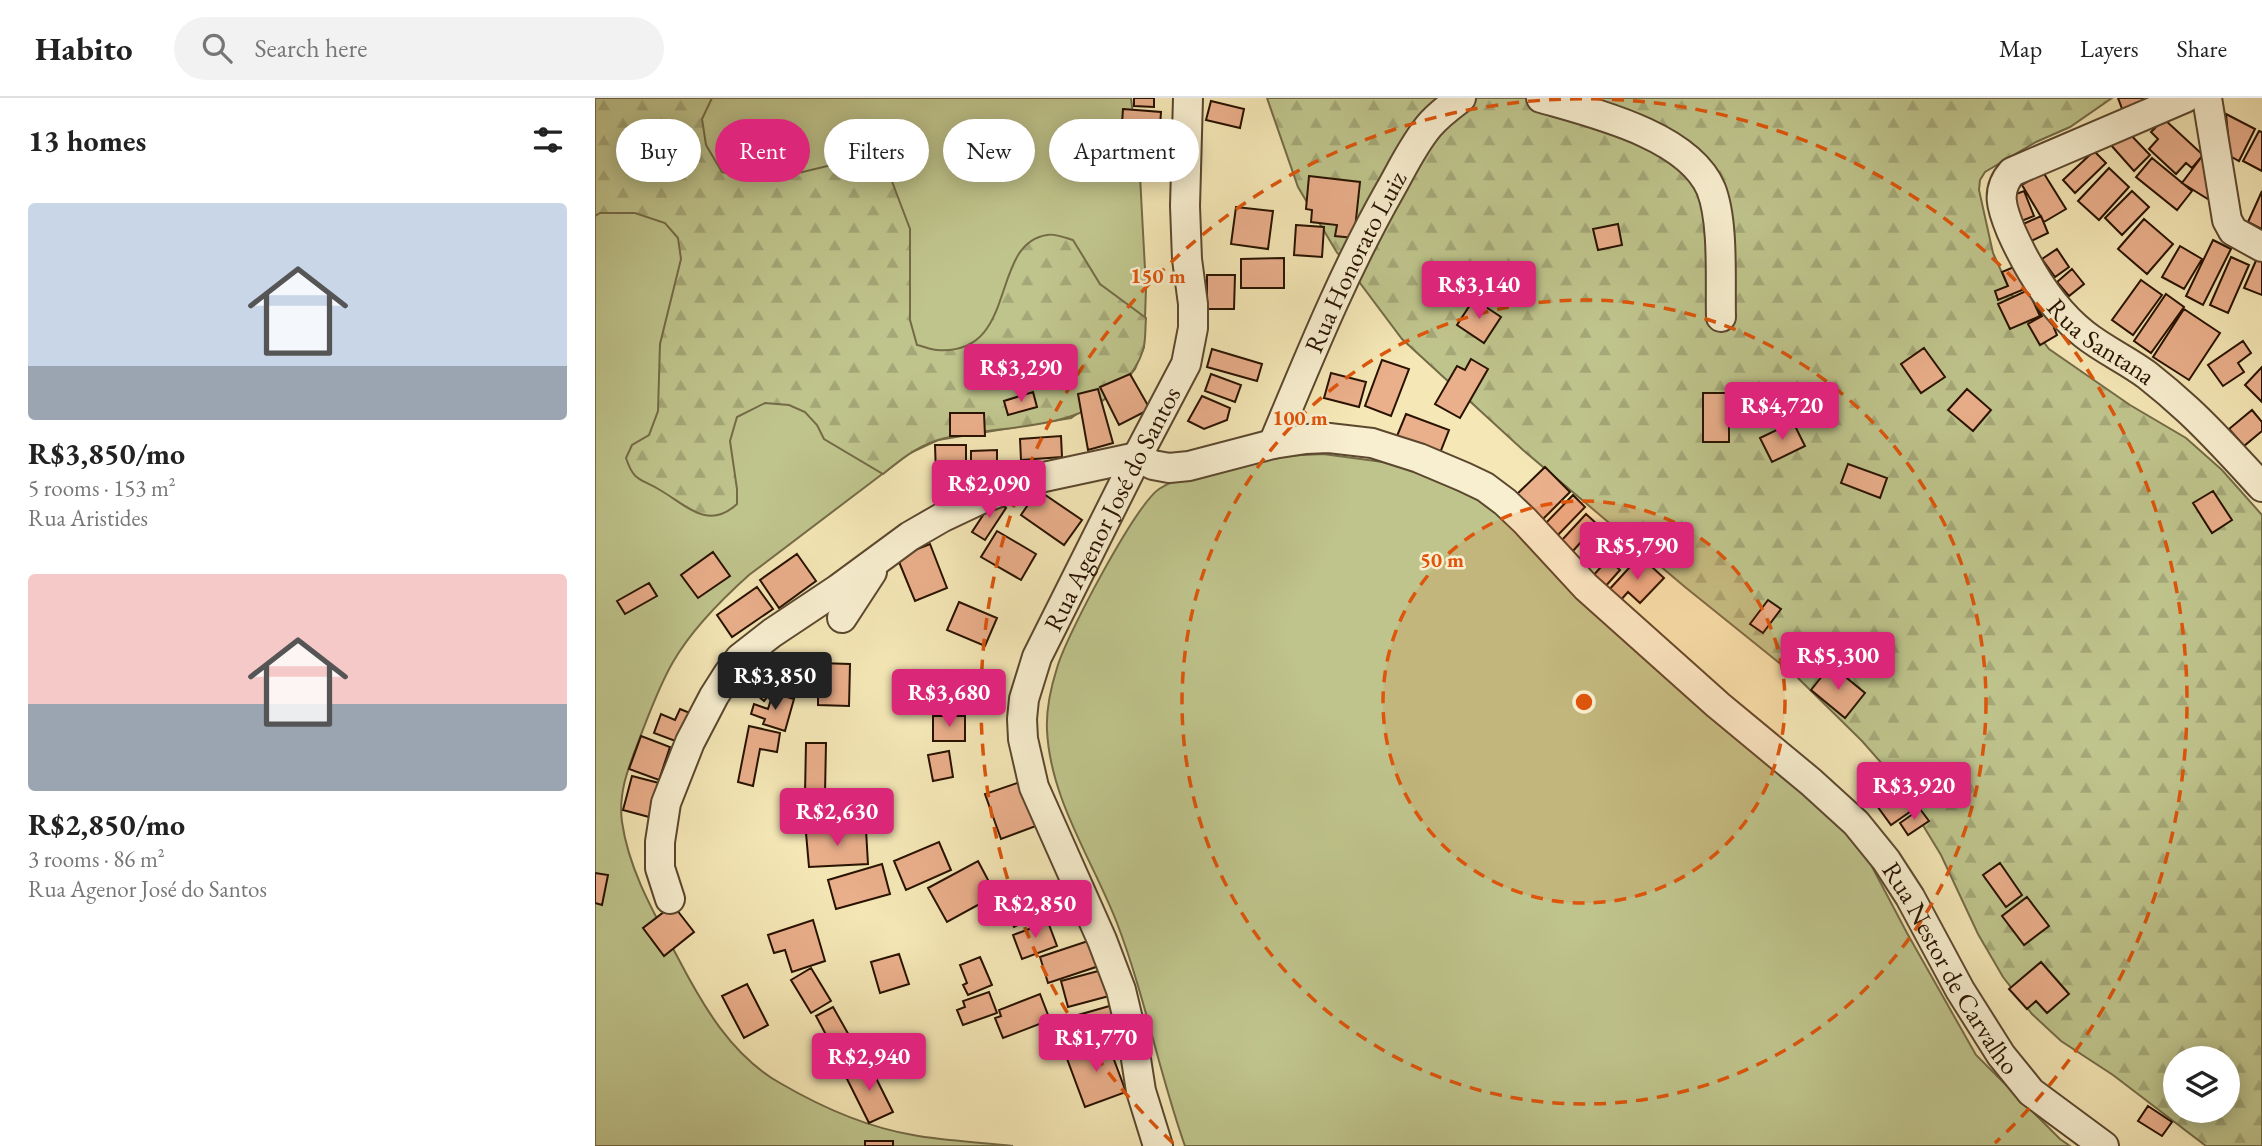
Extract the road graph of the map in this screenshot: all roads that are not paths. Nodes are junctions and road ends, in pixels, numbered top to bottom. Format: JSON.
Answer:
{"nodes":[{"id":1,"x":1188,"y":98,"type":"edge"},
{"id":2,"x":1461,"y":98,"type":"edge"},
{"id":3,"x":1541,"y":98,"type":"edge"},
{"id":4,"x":2185,"y":98,"type":"edge"},
{"id":5,"x":2207,"y":98,"type":"edge"},
{"id":6,"x":2250,"y":241,"type":"edge"},
{"id":7,"x":1721,"y":317,"type":"dead end"},
{"id":8,"x":1273,"y":444,"type":"junction"},
{"id":9,"x":1137,"y":457,"type":"junction"},
{"id":10,"x":2262,"y":487,"type":"edge"},
{"id":11,"x":882,"y":558,"type":"junction"},
{"id":12,"x":842,"y":618,"type":"dead end"},
{"id":13,"x":670,"y":899,"type":"dead end"},
{"id":14,"x":1158,"y":1146,"type":"edge"},
{"id":15,"x":2104,"y":1146,"type":"edge"}],
"edges":[{"from":1,"to":9,"type":"street","name":"Rua Agenor José do Santos"},
{"from":2,"to":8,"type":"street","name":"Rua Honorato Luiz"},
{"from":3,"to":7,"type":"street"},
{"from":4,"to":10,"type":"street","name":"Rua Santana"},
{"from":5,"to":6,"type":"street"},
{"from":8,"to":9,"type":"street","name":"Rua Nestor de Carvalho"},
{"from":8,"to":15,"type":"street","name":"Rua Nestor de Carvalho"},
{"from":9,"to":11,"type":"street"},
{"from":9,"to":14,"type":"street","name":"Rua Agenor José do Santos"},
{"from":11,"to":12,"type":"street"},
{"from":11,"to":13,"type":"street"}]}
